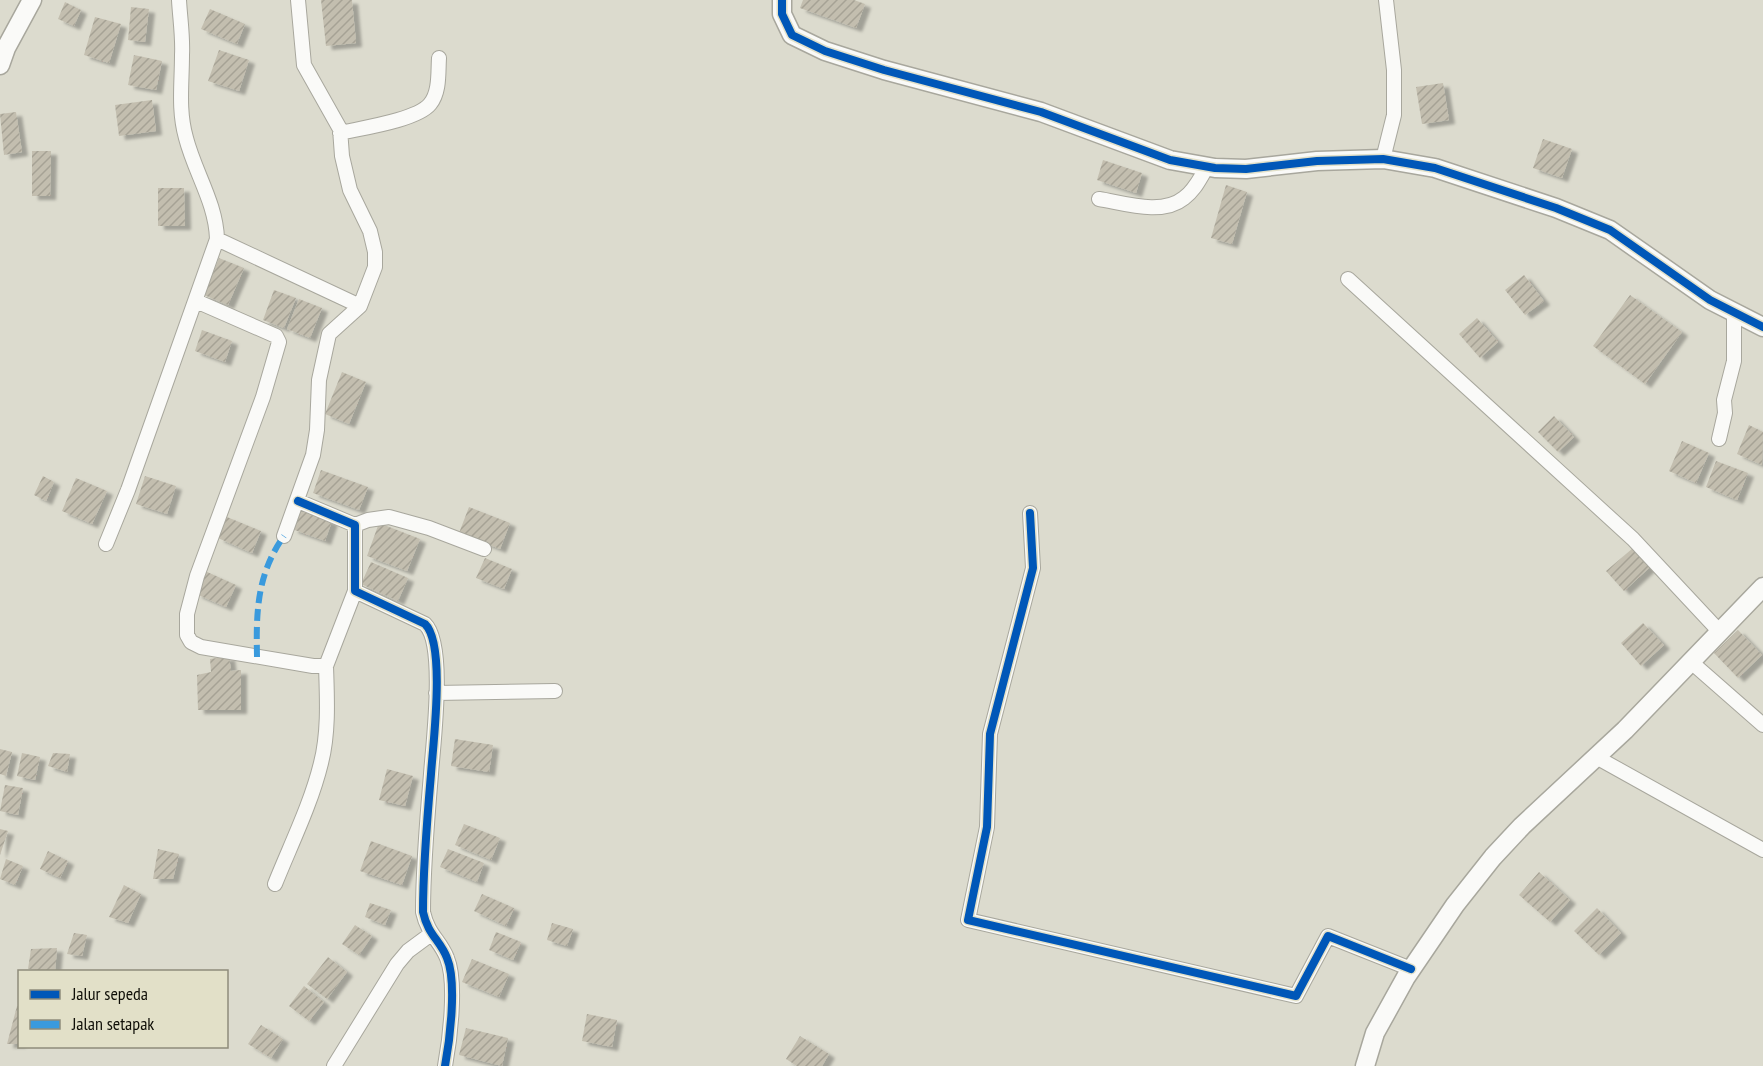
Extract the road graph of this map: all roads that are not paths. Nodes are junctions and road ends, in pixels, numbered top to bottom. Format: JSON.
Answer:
{"nodes":[{"id":1,"x":32,"y":0,"type":"edge"},
{"id":2,"x":179,"y":0,"type":"edge"},
{"id":3,"x":298,"y":0,"type":"edge"},
{"id":4,"x":782,"y":0,"type":"edge"},
{"id":5,"x":1386,"y":0,"type":"edge"},
{"id":6,"x":439,"y":58,"type":"dead end"},
{"id":7,"x":0,"y":65,"type":"edge"},
{"id":8,"x":340,"y":133,"type":"junction"},
{"id":9,"x":1383,"y":159,"type":"junction"},
{"id":10,"x":1207,"y":167,"type":"junction"},
{"id":11,"x":1100,"y":199,"type":"dead end"},
{"id":12,"x":217,"y":239,"type":"junction"},
{"id":13,"x":1348,"y":279,"type":"dead end"},
{"id":14,"x":196,"y":302,"type":"junction"},
{"id":15,"x":360,"y":306,"type":"junction"},
{"id":16,"x":1734,"y":313,"type":"junction"},
{"id":17,"x":1763,"y":327,"type":"edge"},
{"id":18,"x":1719,"y":439,"type":"dead end"},
{"id":19,"x":298,"y":501,"type":"junction"},
{"id":20,"x":1030,"y":513,"type":"dead end"},
{"id":21,"x":355,"y":525,"type":"junction"},
{"id":22,"x":284,"y":536,"type":"dead end"},
{"id":23,"x":106,"y":544,"type":"dead end"},
{"id":24,"x":484,"y":549,"type":"dead end"},
{"id":25,"x":355,"y":591,"type":"junction"},
{"id":26,"x":1761,"y":591,"type":"edge"},
{"id":27,"x":1719,"y":630,"type":"junction"},
{"id":28,"x":1690,"y":661,"type":"junction"},
{"id":29,"x":326,"y":666,"type":"junction"},
{"id":30,"x":555,"y":691,"type":"dead end"},
{"id":31,"x":436,"y":693,"type":"junction"},
{"id":32,"x":1763,"y":724,"type":"edge"},
{"id":33,"x":1596,"y":757,"type":"junction"},
{"id":34,"x":1763,"y":850,"type":"edge"},
{"id":35,"x":275,"y":884,"type":"dead end"},
{"id":36,"x":431,"y":934,"type":"junction"},
{"id":37,"x":1411,"y":969,"type":"junction"},
{"id":38,"x":450,"y":1065,"type":"edge"},
{"id":39,"x":334,"y":1066,"type":"edge"},
{"id":40,"x":1365,"y":1066,"type":"edge"}],
"edges":[{"from":1,"to":7,"type":"street"},
{"from":2,"to":12,"type":"street"},
{"from":3,"to":8,"type":"street"},
{"from":4,"to":10,"type":"street"},
{"from":5,"to":9,"type":"street"},
{"from":6,"to":8,"type":"street"},
{"from":8,"to":15,"type":"street"},
{"from":9,"to":10,"type":"street"},
{"from":9,"to":16,"type":"street"},
{"from":10,"to":11,"type":"street"},
{"from":12,"to":14,"type":"street"},
{"from":12,"to":15,"type":"street"},
{"from":13,"to":27,"type":"street"},
{"from":14,"to":23,"type":"street"},
{"from":14,"to":29,"type":"street"},
{"from":15,"to":19,"type":"street"},
{"from":16,"to":17,"type":"street"},
{"from":16,"to":18,"type":"street"},
{"from":19,"to":21,"type":"street"},
{"from":19,"to":22,"type":"street"},
{"from":20,"to":37,"type":"street"},
{"from":21,"to":24,"type":"street"},
{"from":21,"to":25,"type":"street"},
{"from":25,"to":29,"type":"street"},
{"from":25,"to":31,"type":"street"},
{"from":26,"to":27,"type":"street"},
{"from":27,"to":28,"type":"street"},
{"from":28,"to":32,"type":"street"},
{"from":28,"to":33,"type":"street"},
{"from":29,"to":35,"type":"street"},
{"from":30,"to":31,"type":"street"},
{"from":31,"to":36,"type":"street"},
{"from":33,"to":34,"type":"street"},
{"from":33,"to":37,"type":"street"},
{"from":36,"to":38,"type":"street"},
{"from":36,"to":39,"type":"street"},
{"from":37,"to":40,"type":"street"}]}
